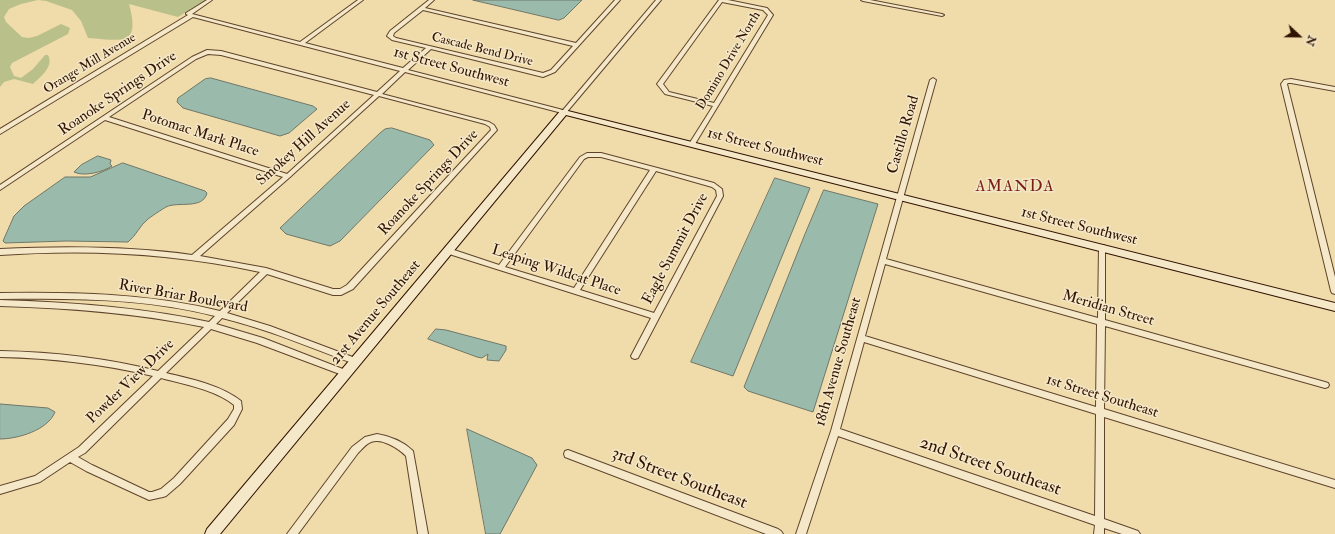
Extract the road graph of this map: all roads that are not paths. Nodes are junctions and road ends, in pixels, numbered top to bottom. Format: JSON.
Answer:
{"nodes":[{"id":1,"x":210,"y":0,"type":"edge"},
{"id":2,"x":362,"y":0,"type":"edge"},
{"id":3,"x":432,"y":0,"type":"edge"},
{"id":4,"x":618,"y":0,"type":"edge"},
{"id":5,"x":659,"y":0,"type":"edge"},
{"id":6,"x":721,"y":0,"type":"edge"},
{"id":7,"x":863,"y":0,"type":"edge"},
{"id":8,"x":421,"y":8,"type":"junction"},
{"id":9,"x":190,"y":14,"type":"junction"},
{"id":10,"x":942,"y":15,"type":"dead end"},
{"id":11,"x":302,"y":43,"type":"junction"},
{"id":12,"x":577,"y":45,"type":"junction"},
{"id":13,"x":429,"y":48,"type":"junction"},
{"id":14,"x":406,"y":70,"type":"junction"},
{"id":15,"x":933,"y":80,"type":"dead end"},
{"id":16,"x":1335,"y":89,"type":"edge"},
{"id":17,"x":378,"y":95,"type":"junction"},
{"id":18,"x":716,"y":105,"type":"junction"},
{"id":19,"x":564,"y":112,"type":"junction"},
{"id":20,"x":105,"y":118,"type":"junction"},
{"id":21,"x":0,"y":132,"type":"edge"},
{"id":22,"x":692,"y":144,"type":"junction"},
{"id":23,"x":654,"y":169,"type":"junction"},
{"id":24,"x":288,"y":176,"type":"junction"},
{"id":25,"x":0,"y":188,"type":"edge"},
{"id":26,"x":901,"y":196,"type":"junction"},
{"id":27,"x":1102,"y":247,"type":"junction"},
{"id":28,"x":448,"y":251,"type":"junction"},
{"id":29,"x":0,"y":252,"type":"edge"},
{"id":30,"x":194,"y":257,"type":"junction"},
{"id":31,"x":883,"y":261,"type":"junction"},
{"id":32,"x":501,"y":267,"type":"junction"},
{"id":33,"x":266,"y":271,"type":"junction"},
{"id":34,"x":576,"y":291,"type":"junction"},
{"id":35,"x":1335,"y":291,"type":"edge"},
{"id":36,"x":0,"y":296,"type":"edge"},
{"id":37,"x":0,"y":303,"type":"edge"},
{"id":38,"x":1335,"y":307,"type":"edge"},
{"id":39,"x":221,"y":314,"type":"junction"},
{"id":40,"x":656,"y":317,"type":"junction"},
{"id":41,"x":1101,"y":321,"type":"junction"},
{"id":42,"x":209,"y":325,"type":"junction"},
{"id":43,"x":861,"y":338,"type":"junction"},
{"id":44,"x":0,"y":354,"type":"edge"},
{"id":45,"x":635,"y":356,"type":"dead end"},
{"id":46,"x":355,"y":361,"type":"junction"},
{"id":47,"x":345,"y":373,"type":"junction"},
{"id":48,"x":160,"y":374,"type":"junction"},
{"id":49,"x":1325,"y":384,"type":"dead end"},
{"id":50,"x":1100,"y":411,"type":"junction"},
{"id":51,"x":835,"y":431,"type":"junction"},
{"id":52,"x":568,"y":454,"type":"dead end"},
{"id":53,"x":71,"y":458,"type":"junction"},
{"id":54,"x":1335,"y":484,"type":"edge"},
{"id":55,"x":0,"y":490,"type":"edge"},
{"id":56,"x":1099,"y":522,"type":"junction"},
{"id":57,"x":212,"y":534,"type":"edge"},
{"id":58,"x":292,"y":534,"type":"edge"},
{"id":59,"x":423,"y":534,"type":"edge"},
{"id":60,"x":778,"y":534,"type":"edge"},
{"id":61,"x":801,"y":534,"type":"edge"},
{"id":62,"x":1099,"y":534,"type":"edge"},
{"id":63,"x":1135,"y":534,"type":"edge"}],
"edges":[{"from":1,"to":9,"type":"street","name":"Orange Mill Avenue"},
{"from":2,"to":11,"type":"street"},
{"from":3,"to":8,"type":"street","name":"Cascade Bend Drive"},
{"from":4,"to":12,"type":"street","name":"Cascade Bend Drive"},
{"from":5,"to":19,"type":"street"},
{"from":6,"to":18,"type":"street","name":"Domino Drive North"},
{"from":6,"to":18,"type":"street"},
{"from":7,"to":10,"type":"street"},
{"from":8,"to":12,"type":"street"},
{"from":8,"to":13,"type":"street","name":"Cascade Bend Drive"},
{"from":9,"to":11,"type":"street","name":"1st Street Southwest"},
{"from":9,"to":21,"type":"street","name":"Orange Mill Avenue"},
{"from":11,"to":14,"type":"street","name":"1st Street Southwest"},
{"from":12,"to":13,"type":"street","name":"Cascade Bend Drive"},
{"from":13,"to":14,"type":"street","name":"Smokey Hill Avenue"},
{"from":14,"to":17,"type":"street","name":"Smokey Hill Avenue"},
{"from":14,"to":19,"type":"street","name":"1st Street Southwest"},
{"from":15,"to":26,"type":"street","name":"Castillo Road"},
{"from":16,"to":35,"type":"street"},
{"from":17,"to":20,"type":"street","name":"Roanoke Springs Drive"},
{"from":17,"to":24,"type":"street","name":"Smokey Hill Avenue"},
{"from":17,"to":33,"type":"street","name":"Roanoke Springs Drive"},
{"from":18,"to":22,"type":"street","name":"Domino Drive North"},
{"from":19,"to":22,"type":"street","name":"1st Street Southwest"},
{"from":19,"to":28,"type":"street","name":"21st Avenue Southeast"},
{"from":20,"to":24,"type":"street","name":"Potomac Mark Place"},
{"from":20,"to":25,"type":"street","name":"Roanoke Springs Drive"},
{"from":22,"to":26,"type":"street","name":"1st Street Southwest"},
{"from":23,"to":32,"type":"street","name":"Eagle Summit Drive"},
{"from":23,"to":34,"type":"street"},
{"from":23,"to":40,"type":"street","name":"Eagle Summit Drive"},
{"from":24,"to":30,"type":"street","name":"Smokey Hill Avenue"},
{"from":26,"to":27,"type":"street","name":"1st Street Southwest"},
{"from":26,"to":31,"type":"street","name":"18th Avenue Southeast"},
{"from":27,"to":38,"type":"street","name":"1st Street Southwest"},
{"from":27,"to":41,"type":"street"},
{"from":28,"to":32,"type":"street","name":"Leaping Wildcat Place"},
{"from":28,"to":46,"type":"street","name":"21st Avenue Southeast"},
{"from":29,"to":30,"type":"street","name":"Roanoke Springs Drive"},
{"from":30,"to":33,"type":"street","name":"Roanoke Springs Drive"},
{"from":31,"to":41,"type":"street","name":"Meridian Street"},
{"from":31,"to":43,"type":"street","name":"18th Avenue Southeast"},
{"from":32,"to":34,"type":"street","name":"Leaping Wildcat Place"},
{"from":33,"to":39,"type":"street","name":"Powder View Drive"},
{"from":34,"to":40,"type":"street","name":"Leaping Wildcat Place"},
{"from":36,"to":39,"type":"street","name":"River Briar Boulevard"},
{"from":37,"to":42,"type":"street","name":"River Briar Boulevard"},
{"from":39,"to":42,"type":"street","name":"Powder View Drive"},
{"from":39,"to":46,"type":"street","name":"River Briar Boulevard"},
{"from":40,"to":45,"type":"street","name":"Eagle Summit Drive"},
{"from":41,"to":49,"type":"street","name":"Meridian Street"},
{"from":41,"to":50,"type":"street"},
{"from":42,"to":47,"type":"street","name":"River Briar Boulevard"},
{"from":42,"to":48,"type":"street","name":"Powder View Drive"},
{"from":43,"to":50,"type":"street","name":"1st Street Southeast"},
{"from":43,"to":51,"type":"street","name":"18th Avenue Southeast"},
{"from":44,"to":48,"type":"street"},
{"from":46,"to":47,"type":"street","name":"21st Avenue Southeast"},
{"from":47,"to":57,"type":"street","name":"21st Avenue Southeast"},
{"from":48,"to":53,"type":"street","name":"Powder View Drive"},
{"from":48,"to":53,"type":"street"},
{"from":50,"to":54,"type":"street","name":"1st Street Southeast"},
{"from":50,"to":56,"type":"street"},
{"from":51,"to":56,"type":"street","name":"2nd Street Southeast"},
{"from":51,"to":61,"type":"street","name":"18th Avenue Southeast"},
{"from":52,"to":60,"type":"street","name":"3rd Street Southeast"},
{"from":53,"to":55,"type":"street","name":"Powder View Drive"},
{"from":56,"to":62,"type":"street"},
{"from":56,"to":63,"type":"street","name":"2nd Street Southeast"},
{"from":58,"to":59,"type":"street"}]}
